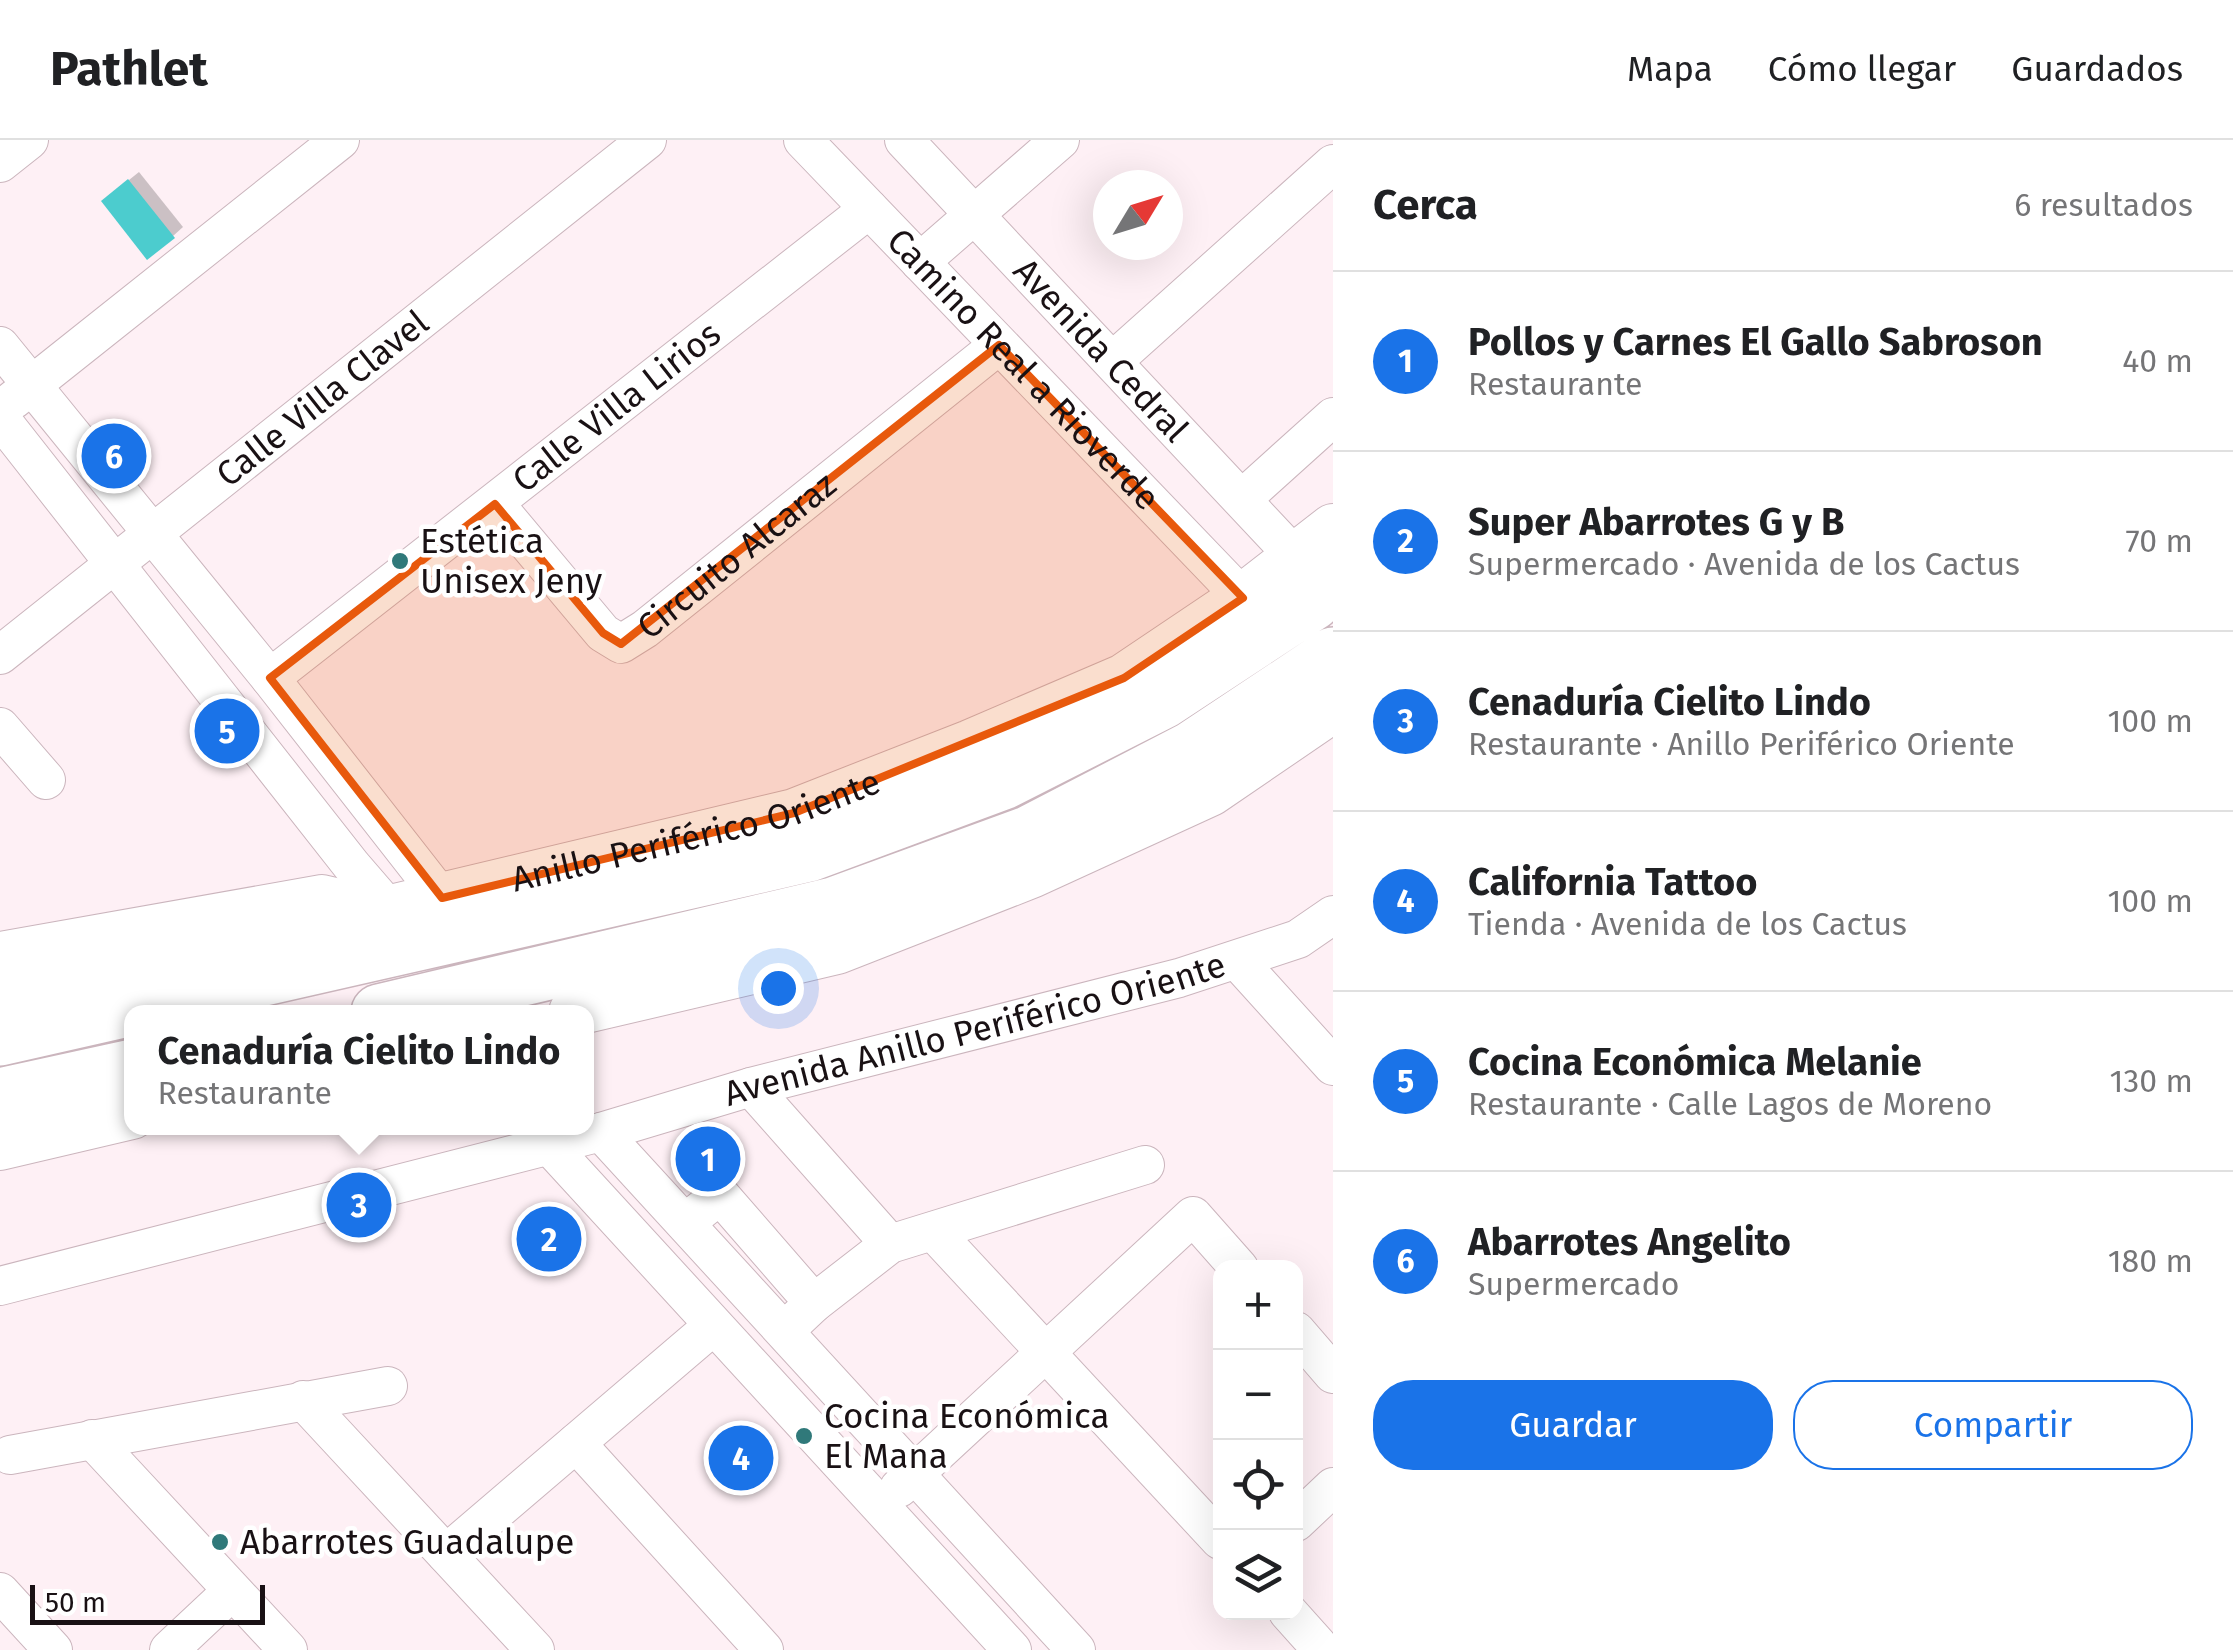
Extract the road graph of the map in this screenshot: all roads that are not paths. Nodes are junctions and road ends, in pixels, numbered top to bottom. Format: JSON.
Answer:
{"nodes":[{"id":1,"x":29,"y":140,"type":"edge"},
{"id":2,"x":340,"y":140,"type":"edge"},
{"id":3,"x":647,"y":140,"type":"edge"},
{"id":4,"x":803,"y":140,"type":"edge"},
{"id":5,"x":904,"y":140,"type":"edge"},
{"id":6,"x":1060,"y":140,"type":"edge"},
{"id":7,"x":0,"y":163,"type":"edge"},
{"id":8,"x":1333,"y":164,"type":"edge"},
{"id":9,"x":870,"y":209,"type":"junction"},
{"id":10,"x":976,"y":214,"type":"junction"},
{"id":11,"x":920,"y":262,"type":"junction"},
{"id":12,"x":999,"y":345,"type":"junction"},
{"id":13,"x":0,"y":346,"type":"edge"},
{"id":14,"x":1113,"y":361,"type":"junction"},
{"id":15,"x":31,"y":385,"type":"junction"},
{"id":16,"x":0,"y":414,"type":"edge"},
{"id":17,"x":1333,"y":416,"type":"edge"},
{"id":18,"x":1242,"y":499,"type":"junction"},
{"id":19,"x":495,"y":504,"type":"junction"},
{"id":20,"x":1333,"y":528,"type":"edge"},
{"id":21,"x":152,"y":534,"type":"junction"},
{"id":22,"x":116,"y":563,"type":"junction"},
{"id":23,"x":1314,"y":582,"type":"edge"},
{"id":24,"x":1244,"y":598,"type":"junction"},
{"id":25,"x":0,"y":655,"type":"edge"},
{"id":26,"x":1333,"y":656,"type":"edge"},
{"id":27,"x":270,"y":678,"type":"junction"},
{"id":28,"x":1333,"y":708,"type":"edge"},
{"id":29,"x":0,"y":727,"type":"edge"},
{"id":30,"x":46,"y":780,"type":"dead end"},
{"id":31,"x":442,"y":898,"type":"junction"},
{"id":32,"x":390,"y":910,"type":"junction"},
{"id":33,"x":1333,"y":915,"type":"edge"},
{"id":34,"x":0,"y":951,"type":"edge"},
{"id":35,"x":198,"y":955,"type":"junction"},
{"id":36,"x":1238,"y":961,"type":"junction"},
{"id":37,"x":0,"y":994,"type":"edge"},
{"id":38,"x":132,"y":1005,"type":"edge"},
{"id":39,"x":145,"y":1005,"type":"edge"},
{"id":40,"x":409,"y":1005,"type":"edge"},
{"id":41,"x":594,"y":1007,"type":"edge"},
{"id":42,"x":124,"y":1010,"type":"edge"},
{"id":43,"x":0,"y":1038,"type":"edge"},
{"id":44,"x":1333,"y":1066,"type":"edge"},
{"id":45,"x":124,"y":1069,"type":"edge"},
{"id":46,"x":751,"y":1087,"type":"junction"},
{"id":47,"x":0,"y":1096,"type":"edge"},
{"id":48,"x":124,"y":1117,"type":"edge"},
{"id":49,"x":602,"y":1132,"type":"junction"},
{"id":50,"x":594,"y":1134,"type":"edge"},
{"id":51,"x":588,"y":1135,"type":"edge"},
{"id":52,"x":548,"y":1144,"type":"junction"},
{"id":53,"x":0,"y":1146,"type":"edge"},
{"id":54,"x":1145,"y":1165,"type":"dead end"},
{"id":55,"x":685,"y":1223,"type":"junction"},
{"id":56,"x":934,"y":1232,"type":"junction"},
{"id":57,"x":890,"y":1244,"type":"junction"},
{"id":58,"x":1232,"y":1260,"type":"edge"},
{"id":59,"x":0,"y":1286,"type":"edge"},
{"id":60,"x":814,"y":1303,"type":"junction"},
{"id":61,"x":714,"y":1326,"type":"junction"},
{"id":62,"x":783,"y":1330,"type":"junction"},
{"id":63,"x":1303,"y":1339,"type":"edge"},
{"id":64,"x":1046,"y":1352,"type":"junction"},
{"id":65,"x":1333,"y":1374,"type":"edge"},
{"id":66,"x":388,"y":1386,"type":"dead end"},
{"id":67,"x":303,"y":1400,"type":"junction"},
{"id":68,"x":92,"y":1440,"type":"junction"},
{"id":69,"x":576,"y":1442,"type":"junction"},
{"id":70,"x":10,"y":1456,"type":"dead end"},
{"id":71,"x":915,"y":1474,"type":"junction"},
{"id":72,"x":1333,"y":1488,"type":"edge"},
{"id":73,"x":879,"y":1507,"type":"junction"},
{"id":74,"x":1303,"y":1516,"type":"edge"},
{"id":75,"x":1213,"y":1532,"type":"edge"},
{"id":76,"x":446,"y":1554,"type":"junction"},
{"id":77,"x":232,"y":1591,"type":"junction"},
{"id":78,"x":0,"y":1592,"type":"edge"},
{"id":79,"x":1295,"y":1620,"type":"edge"},
{"id":80,"x":53,"y":1650,"type":"edge"},
{"id":81,"x":170,"y":1650,"type":"edge"},
{"id":82,"x":288,"y":1650,"type":"edge"},
{"id":83,"x":534,"y":1650,"type":"edge"},
{"id":84,"x":764,"y":1650,"type":"edge"},
{"id":85,"x":1012,"y":1650,"type":"edge"},
{"id":86,"x":1076,"y":1650,"type":"edge"},
{"id":87,"x":1322,"y":1650,"type":"edge"}],
"edges":[{"from":1,"to":7,"type":"street"},
{"from":2,"to":15,"type":"street"},
{"from":3,"to":21,"type":"street","name":"Calle Villa Clavel"},
{"from":4,"to":9,"type":"street","name":"Camino Real a Rioverde"},
{"from":5,"to":10,"type":"street","name":"Avenida Cedral"},
{"from":6,"to":10,"type":"street"},
{"from":8,"to":14,"type":"street"},
{"from":9,"to":11,"type":"street","name":"Camino Real a Rioverde"},
{"from":9,"to":19,"type":"street","name":"Calle Villa Lirios"},
{"from":10,"to":11,"type":"street"},
{"from":10,"to":14,"type":"street","name":"Avenida Cedral"},
{"from":11,"to":12,"type":"street","name":"Camino Real a Rioverde"},
{"from":12,"to":19,"type":"street","name":"Circuito Alcaraz"},
{"from":12,"to":24,"type":"street","name":"Camino Real a Rioverde"},
{"from":13,"to":15,"type":"street"},
{"from":14,"to":18,"type":"street","name":"Avenida Cedral"},
{"from":15,"to":16,"type":"street"},
{"from":15,"to":21,"type":"street"},
{"from":16,"to":22,"type":"street"},
{"from":17,"to":18,"type":"street"},
{"from":18,"to":23,"type":"street","name":"Avenida Cedral"},
{"from":19,"to":27,"type":"street","name":"Calle Villa Lirios"},
{"from":20,"to":23,"type":"main road","name":"Anillo Periférico Oriente"},
{"from":21,"to":22,"type":"street","name":"Calle Villa Clavel"},
{"from":21,"to":27,"type":"street"},
{"from":22,"to":25,"type":"street","name":"Calle Villa Clavel"},
{"from":22,"to":32,"type":"street"},
{"from":23,"to":24,"type":"main road","name":"Anillo Periférico Oriente"},
{"from":23,"to":39,"type":"highway","name":"Anillo Periférico Oriente"},
{"from":24,"to":31,"type":"main road","name":"Anillo Periférico Oriente"},
{"from":26,"to":40,"type":"highway"},
{"from":27,"to":31,"type":"street"},
{"from":28,"to":41,"type":"main road"},
{"from":29,"to":30,"type":"street"},
{"from":31,"to":32,"type":"main road","name":"Anillo Periférico Oriente"},
{"from":32,"to":34,"type":"street"},
{"from":32,"to":35,"type":"main road","name":"Anillo Periférico Oriente"},
{"from":33,"to":36,"type":"street","name":"Avenida Anillo Periférico Oriente"},
{"from":35,"to":37,"type":"main road","name":"Anillo Periférico Oriente"},
{"from":35,"to":38,"type":"highway"},
{"from":36,"to":44,"type":"street"},
{"from":36,"to":46,"type":"street","name":"Avenida Anillo Periférico Oriente"},
{"from":42,"to":43,"type":"highway","name":"Anillo Periférico Oriente"},
{"from":45,"to":47,"type":"highway"},
{"from":46,"to":49,"type":"street","name":"Avenida Anillo Periférico Oriente"},
{"from":46,"to":57,"type":"street"},
{"from":48,"to":53,"type":"main road"},
{"from":49,"to":50,"type":"street","name":"Avenida Anillo Periférico Oriente"},
{"from":49,"to":55,"type":"street"},
{"from":51,"to":52,"type":"street","name":"Avenida Anillo Periférico Oriente"},
{"from":52,"to":59,"type":"street"},
{"from":52,"to":61,"type":"street"},
{"from":54,"to":56,"type":"street"},
{"from":55,"to":60,"type":"street"},
{"from":55,"to":62,"type":"street"},
{"from":56,"to":57,"type":"street"},
{"from":56,"to":64,"type":"street"},
{"from":57,"to":60,"type":"street"},
{"from":58,"to":64,"type":"street"},
{"from":60,"to":62,"type":"street"},
{"from":61,"to":69,"type":"street"},
{"from":61,"to":73,"type":"street"},
{"from":62,"to":71,"type":"street"},
{"from":63,"to":65,"type":"street"},
{"from":64,"to":71,"type":"street"},
{"from":64,"to":75,"type":"street"},
{"from":66,"to":67,"type":"street"},
{"from":67,"to":68,"type":"street"},
{"from":67,"to":76,"type":"street"},
{"from":68,"to":70,"type":"street"},
{"from":68,"to":77,"type":"street"},
{"from":69,"to":76,"type":"street"},
{"from":69,"to":84,"type":"street"},
{"from":71,"to":73,"type":"street"},
{"from":71,"to":86,"type":"street"},
{"from":72,"to":74,"type":"street"},
{"from":73,"to":85,"type":"street"},
{"from":76,"to":83,"type":"street"},
{"from":77,"to":81,"type":"street"},
{"from":77,"to":82,"type":"street"},
{"from":78,"to":80,"type":"street"},
{"from":79,"to":87,"type":"street"}]}
